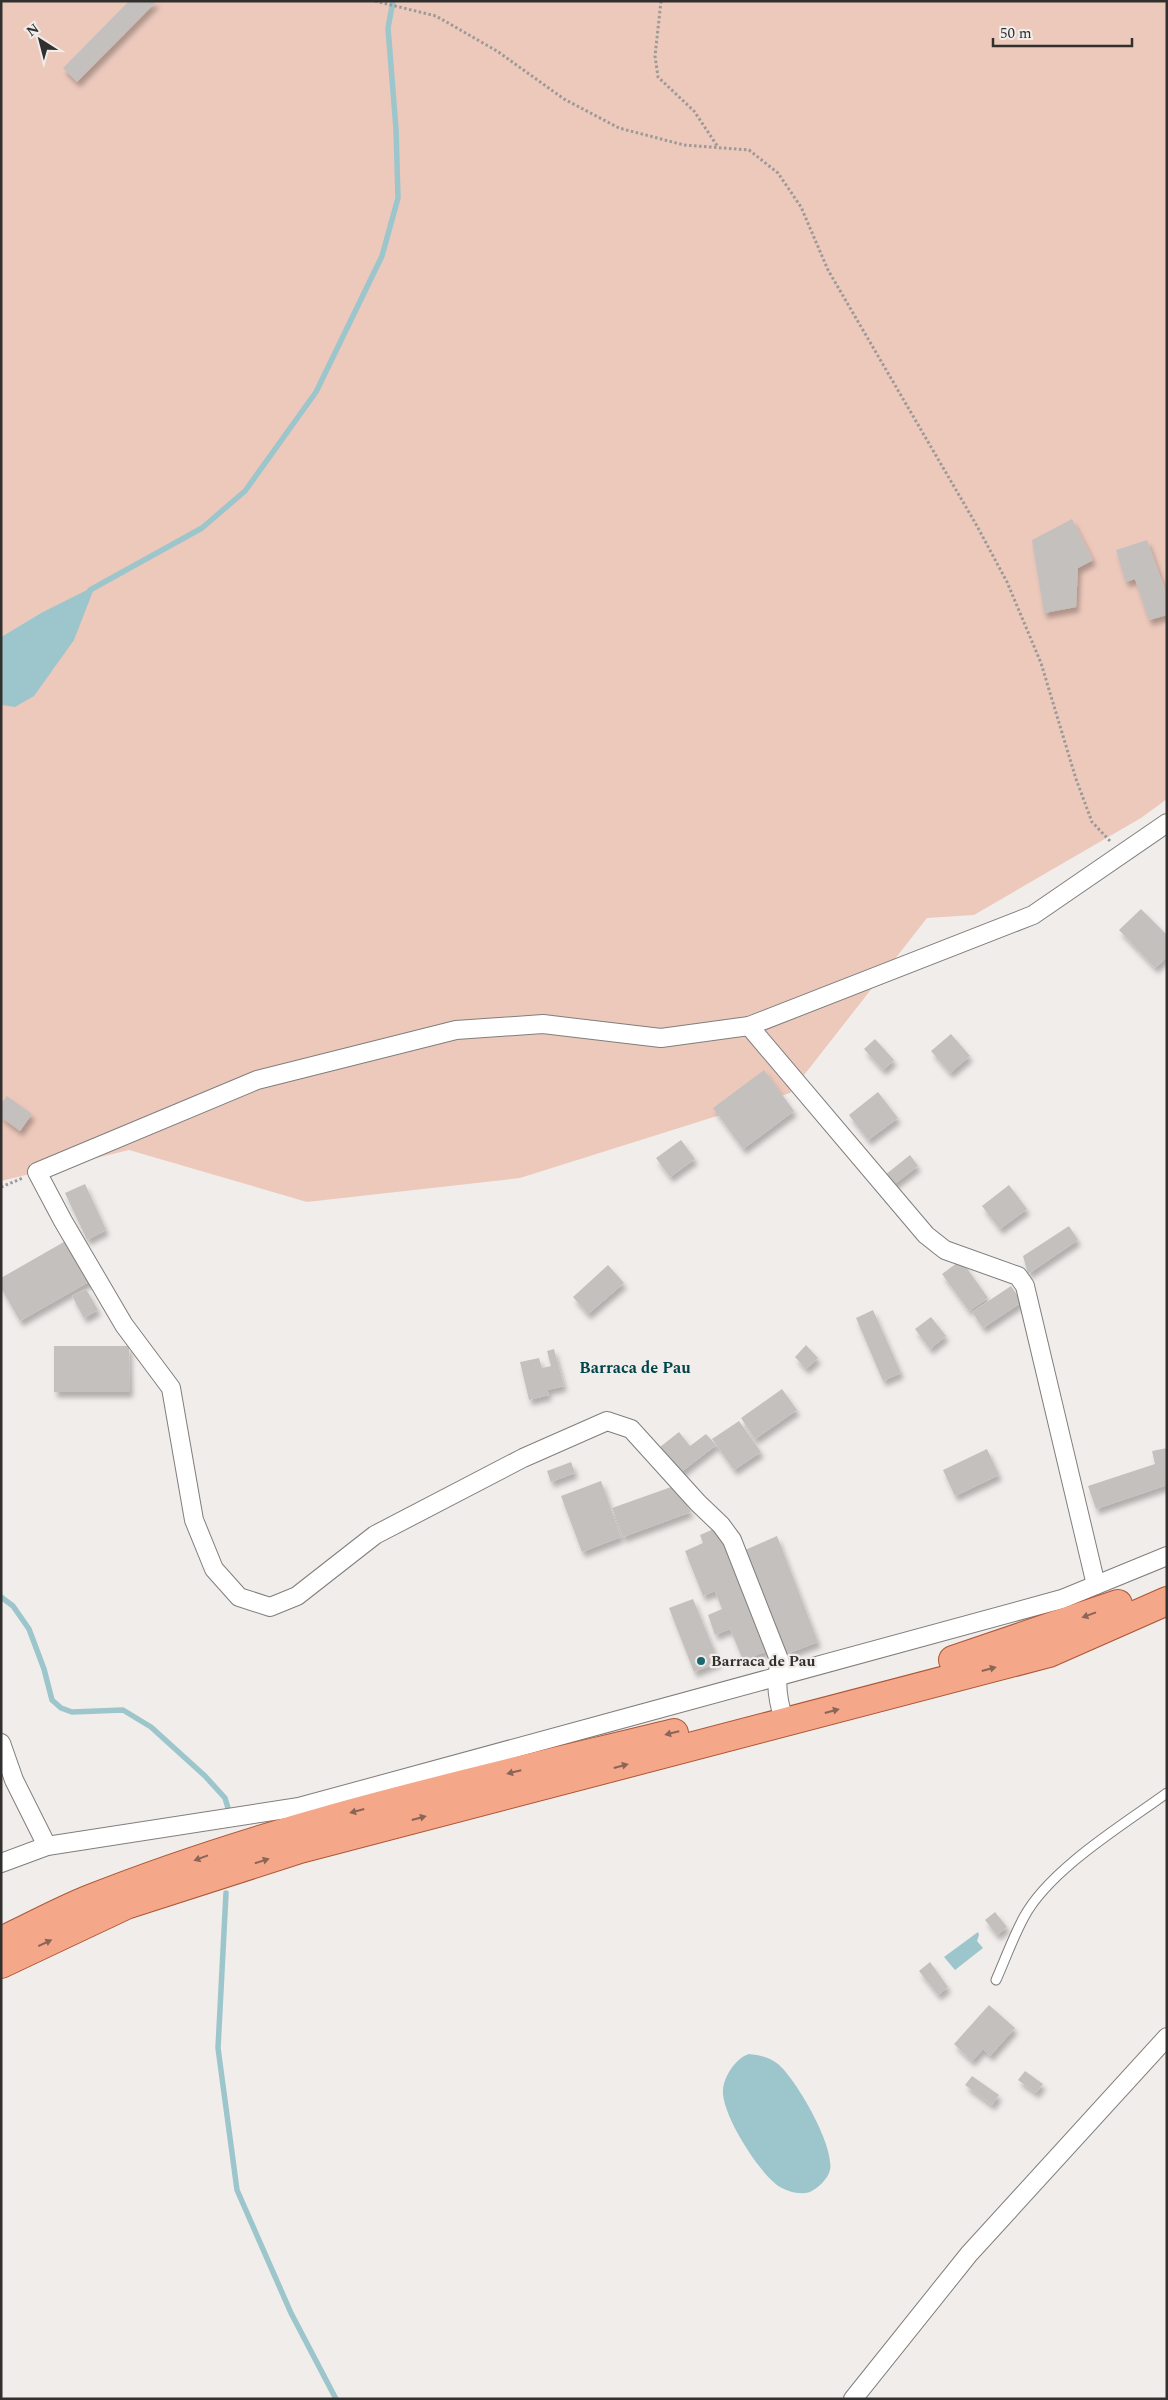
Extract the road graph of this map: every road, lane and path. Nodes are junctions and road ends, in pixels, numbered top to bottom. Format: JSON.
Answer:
{"nodes":[{"id":1,"x":376,"y":1,"type":"edge"},
{"id":2,"x":661,"y":1,"type":"edge"},
{"id":3,"x":382,"y":2,"type":"edge"},
{"id":4,"x":718,"y":148,"type":"junction"},
{"id":5,"x":1167,"y":823,"type":"edge"},
{"id":6,"x":1122,"y":854,"type":"junction"},
{"id":7,"x":749,"y":1026,"type":"junction"},
{"id":8,"x":1167,"y":1556,"type":"edge"},
{"id":9,"x":1167,"y":1584,"type":"edge"},
{"id":10,"x":1096,"y":1585,"type":"junction"},
{"id":11,"x":1167,"y":1601,"type":"edge"},
{"id":12,"x":776,"y":1677,"type":"junction"},
{"id":13,"x":782,"y":1715,"type":"junction"},
{"id":14,"x":1,"y":1743,"type":"edge"},
{"id":15,"x":1167,"y":1792,"type":"edge"},
{"id":16,"x":47,"y":1846,"type":"junction"},
{"id":17,"x":1,"y":1863,"type":"edge"},
{"id":18,"x":42,"y":1922,"type":"junction"},
{"id":19,"x":1,"y":1936,"type":"edge"},
{"id":20,"x":1,"y":1941,"type":"edge"},
{"id":21,"x":1,"y":1964,"type":"edge"},
{"id":22,"x":996,"y":1980,"type":"dead end"},
{"id":23,"x":1167,"y":2036,"type":"edge"},
{"id":24,"x":853,"y":2399,"type":"edge"}],
"edges":[{"from":1,"to":3,"type":"path"},
{"from":2,"to":4,"type":"path"},
{"from":3,"to":4,"type":"path"},
{"from":4,"to":6,"type":"path"},
{"from":5,"to":6,"type":"street"},
{"from":6,"to":7,"type":"street"},
{"from":7,"to":10,"type":"street"},
{"from":7,"to":12,"type":"street"},
{"from":8,"to":10,"type":"street"},
{"from":9,"to":13,"type":"main road","one_way":true},
{"from":10,"to":12,"type":"street"},
{"from":13,"to":11,"type":"main road","one_way":true},
{"from":12,"to":13,"type":"street"},
{"from":12,"to":16,"type":"street"},
{"from":13,"to":18,"type":"main road","one_way":true},
{"from":21,"to":13,"type":"main road","one_way":true},
{"from":14,"to":16,"type":"street"},
{"from":15,"to":22,"type":"lane"},
{"from":16,"to":17,"type":"street"},
{"from":18,"to":19,"type":"street"},
{"from":18,"to":20,"type":"main road"},
{"from":23,"to":24,"type":"street"}]}
